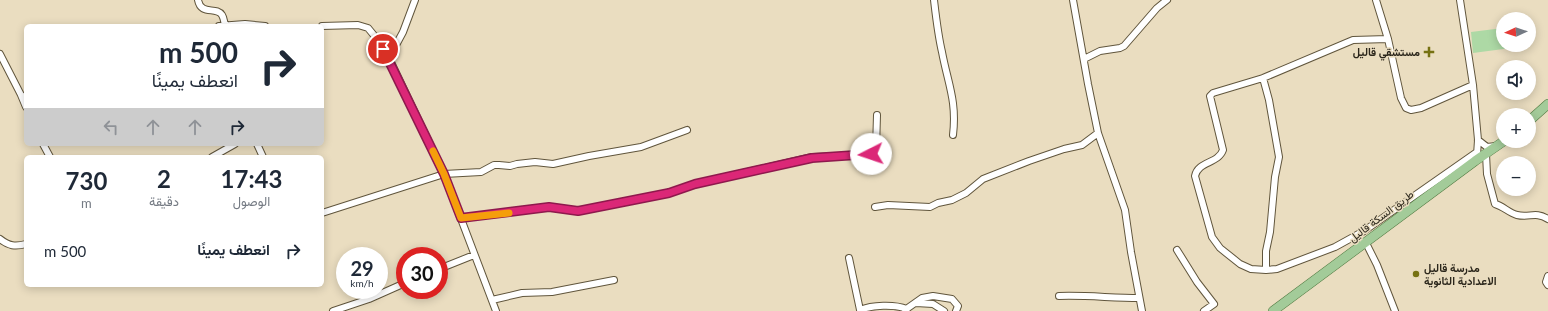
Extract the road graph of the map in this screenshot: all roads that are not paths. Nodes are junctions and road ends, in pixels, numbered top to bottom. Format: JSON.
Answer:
{"nodes":[{"id":1,"x":198,"y":0,"type":"edge"},
{"id":2,"x":415,"y":0,"type":"edge"},
{"id":3,"x":934,"y":0,"type":"edge"},
{"id":4,"x":1073,"y":0,"type":"edge"},
{"id":5,"x":1167,"y":0,"type":"edge"},
{"id":6,"x":1376,"y":0,"type":"edge"},
{"id":7,"x":1460,"y":0,"type":"edge"},
{"id":8,"x":222,"y":24,"type":"edge"},
{"id":9,"x":324,"y":26,"type":"edge"},
{"id":10,"x":1388,"y":39,"type":"junction"},
{"id":11,"x":0,"y":54,"type":"edge"},
{"id":12,"x":388,"y":58,"type":"junction"},
{"id":13,"x":1084,"y":59,"type":"junction"},
{"id":14,"x":1263,"y":78,"type":"junction"},
{"id":15,"x":1473,"y":85,"type":"junction"},
{"id":16,"x":24,"y":97,"type":"edge"},
{"id":17,"x":1548,"y":104,"type":"edge"},
{"id":18,"x":1536,"y":114,"type":"edge"},
{"id":19,"x":877,"y":115,"type":"dead end"},
{"id":20,"x":687,"y":130,"type":"dead end"},
{"id":21,"x":1098,"y":133,"type":"junction"},
{"id":22,"x":953,"y":135,"type":"dead end"},
{"id":23,"x":1478,"y":140,"type":"junction"},
{"id":24,"x":1496,"y":144,"type":"edge"},
{"id":25,"x":44,"y":146,"type":"edge"},
{"id":26,"x":231,"y":146,"type":"edge"},
{"id":27,"x":1496,"y":146,"type":"edge"},
{"id":28,"x":1482,"y":153,"type":"junction"},
{"id":29,"x":49,"y":155,"type":"edge"},
{"id":30,"x":216,"y":155,"type":"edge"},
{"id":31,"x":444,"y":174,"type":"junction"},
{"id":32,"x":875,"y":207,"type":"dead end"},
{"id":33,"x":324,"y":212,"type":"edge"},
{"id":34,"x":461,"y":218,"type":"junction"},
{"id":35,"x":1548,"y":219,"type":"edge"},
{"id":36,"x":0,"y":239,"type":"edge"},
{"id":37,"x":1366,"y":243,"type":"junction"},
{"id":38,"x":24,"y":244,"type":"edge"},
{"id":39,"x":1177,"y":250,"type":"dead end"},
{"id":40,"x":474,"y":255,"type":"junction"},
{"id":41,"x":849,"y":258,"type":"dead end"},
{"id":42,"x":448,"y":265,"type":"edge"},
{"id":43,"x":1266,"y":270,"type":"junction"},
{"id":44,"x":1548,"y":276,"type":"edge"},
{"id":45,"x":614,"y":280,"type":"dead end"},
{"id":46,"x":1548,"y":284,"type":"edge"},
{"id":47,"x":396,"y":287,"type":"edge"},
{"id":48,"x":1059,"y":296,"type":"dead end"},
{"id":49,"x":1139,"y":298,"type":"junction"},
{"id":50,"x":492,"y":300,"type":"junction"},
{"id":51,"x":916,"y":302,"type":"junction"},
{"id":52,"x":889,"y":309,"type":"edge"},
{"id":53,"x":905,"y":310,"type":"edge"},
{"id":54,"x":333,"y":311,"type":"edge"},
{"id":55,"x":496,"y":311,"type":"edge"},
{"id":56,"x":860,"y":311,"type":"edge"},
{"id":57,"x":944,"y":311,"type":"edge"},
{"id":58,"x":956,"y":311,"type":"edge"},
{"id":59,"x":1142,"y":311,"type":"edge"},
{"id":60,"x":1204,"y":311,"type":"edge"},
{"id":61,"x":1273,"y":311,"type":"edge"},
{"id":62,"x":1395,"y":311,"type":"edge"}],
"edges":[{"from":1,"to":8,"type":"street"},
{"from":2,"to":12,"type":"street"},
{"from":3,"to":22,"type":"street"},
{"from":4,"to":13,"type":"street"},
{"from":5,"to":13,"type":"street"},
{"from":6,"to":10,"type":"street"},
{"from":7,"to":15,"type":"street"},
{"from":9,"to":12,"type":"street"},
{"from":10,"to":14,"type":"street"},
{"from":10,"to":15,"type":"street"},
{"from":11,"to":16,"type":"street"},
{"from":12,"to":31,"type":"street"},
{"from":13,"to":21,"type":"street"},
{"from":14,"to":43,"type":"street"},
{"from":14,"to":43,"type":"street"},
{"from":15,"to":23,"type":"street"},
{"from":17,"to":18,"type":"main road"},
{"from":19,"to":34,"type":"street"},
{"from":20,"to":31,"type":"street"},
{"from":21,"to":32,"type":"street"},
{"from":21,"to":49,"type":"street"},
{"from":23,"to":24,"type":"street"},
{"from":23,"to":28,"type":"street"},
{"from":25,"to":29,"type":"street"},
{"from":26,"to":30,"type":"street"},
{"from":27,"to":28,"type":"main road","name":"طريق السكة قاليل"},
{"from":28,"to":35,"type":"street"},
{"from":28,"to":37,"type":"main road","name":"طريق السكة قاليل"},
{"from":28,"to":43,"type":"street"},
{"from":31,"to":33,"type":"street"},
{"from":31,"to":34,"type":"street"},
{"from":34,"to":40,"type":"street"},
{"from":36,"to":38,"type":"street"},
{"from":37,"to":61,"type":"main road","name":"طريق السكة قاليل"},
{"from":37,"to":62,"type":"street"},
{"from":39,"to":60,"type":"street"},
{"from":40,"to":42,"type":"street"},
{"from":40,"to":50,"type":"street"},
{"from":41,"to":56,"type":"street"},
{"from":44,"to":46,"type":"street"},
{"from":45,"to":50,"type":"street"},
{"from":47,"to":54,"type":"street"},
{"from":48,"to":49,"type":"street"},
{"from":49,"to":59,"type":"street"},
{"from":50,"to":55,"type":"street"},
{"from":51,"to":53,"type":"street"},
{"from":51,"to":57,"type":"street"},
{"from":51,"to":58,"type":"street"},
{"from":52,"to":53,"type":"street"},
{"from":52,"to":56,"type":"street"}]}
